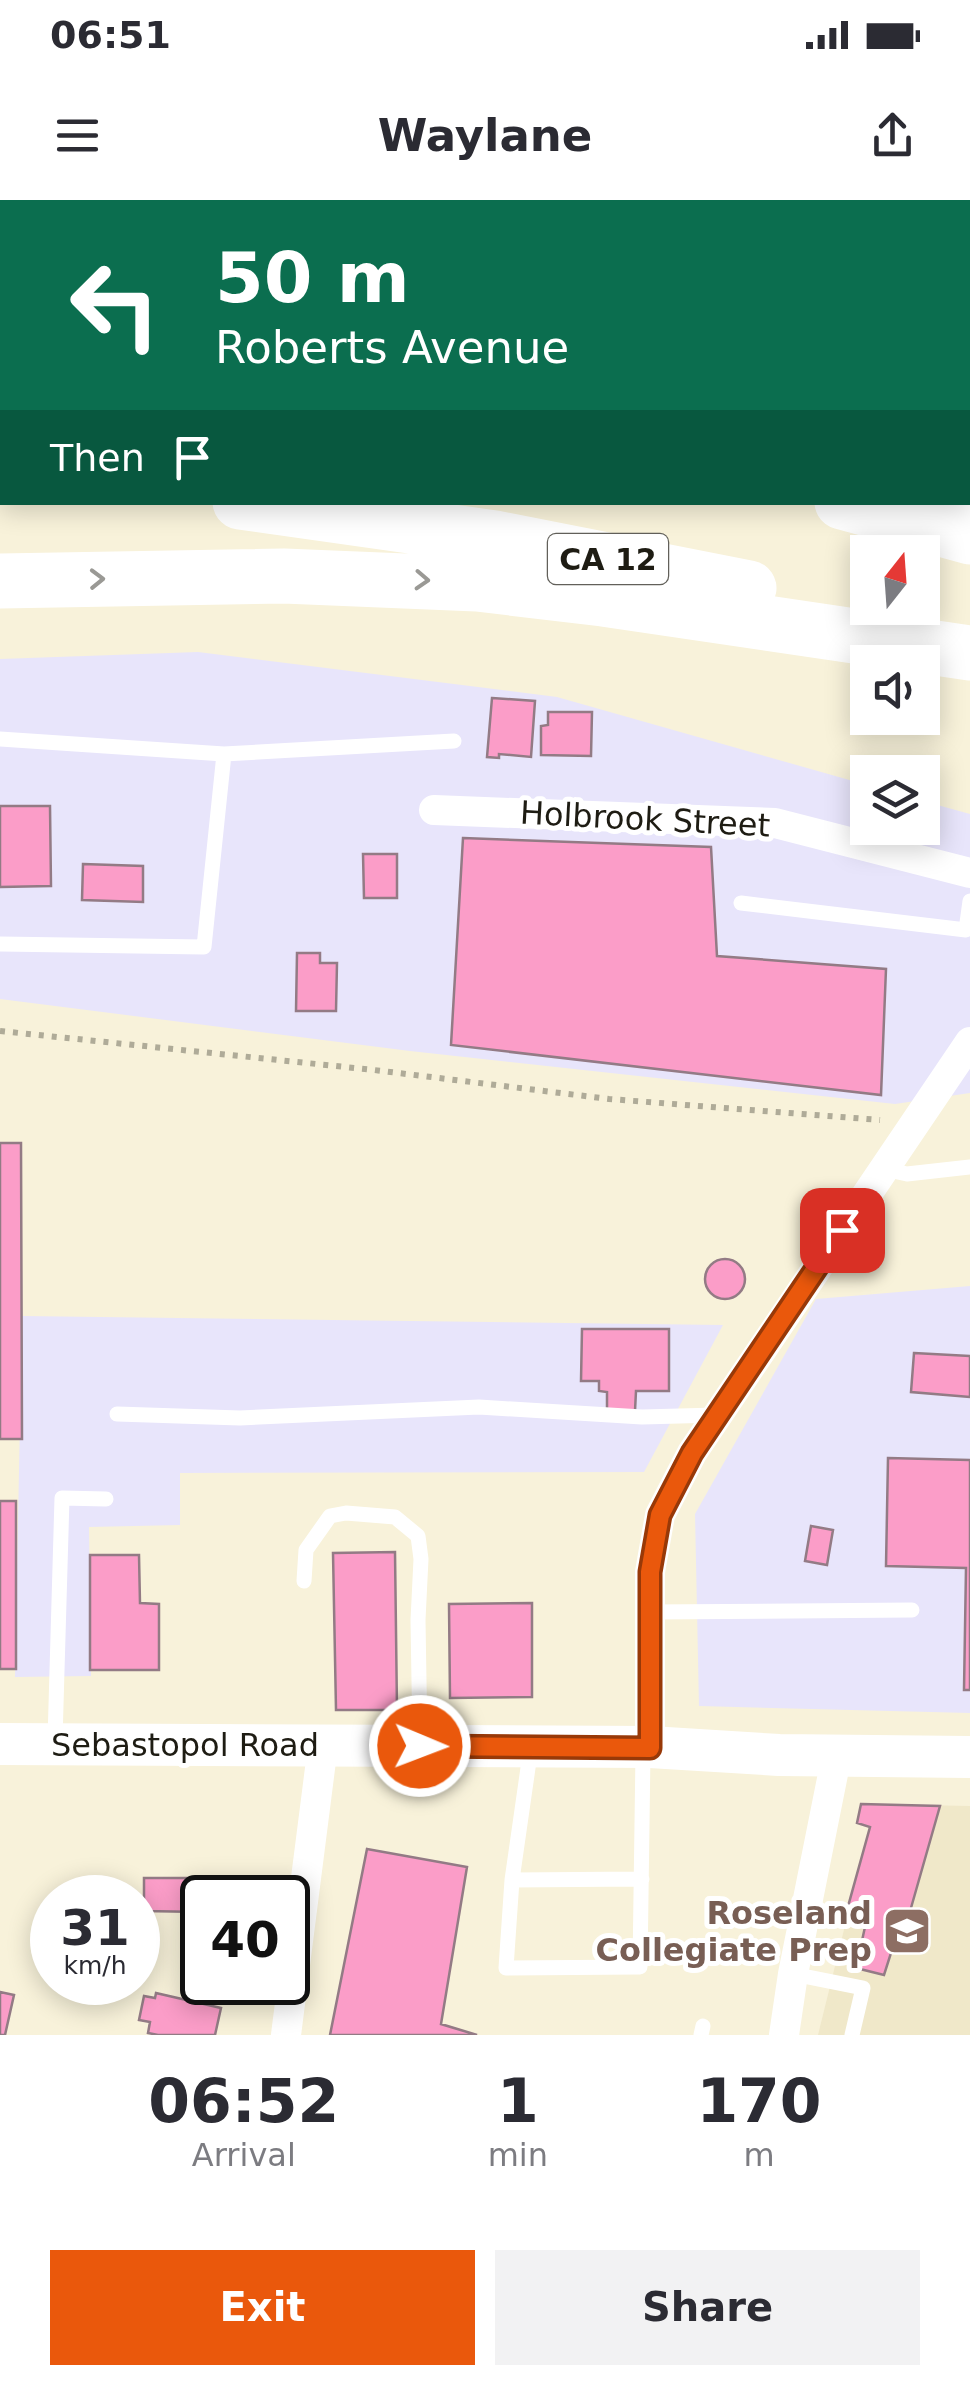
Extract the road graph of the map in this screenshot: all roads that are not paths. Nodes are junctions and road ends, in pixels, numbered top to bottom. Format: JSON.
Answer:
{"nodes":[{"id":1,"x":261,"y":505,"type":"edge"},
{"id":2,"x":853,"y":505,"type":"edge"},
{"id":3,"x":970,"y":537,"type":"edge"},
{"id":4,"x":0,"y":581,"type":"edge"},
{"id":5,"x":970,"y":651,"type":"edge"},
{"id":6,"x":0,"y":739,"type":"edge"},
{"id":7,"x":454,"y":741,"type":"dead end"},
{"id":8,"x":224,"y":754,"type":"junction"},
{"id":9,"x":434,"y":810,"type":"dead end"},
{"id":10,"x":970,"y":873,"type":"edge"},
{"id":11,"x":970,"y":900,"type":"edge"},
{"id":12,"x":741,"y":903,"type":"dead end"},
{"id":13,"x":0,"y":944,"type":"edge"},
{"id":14,"x":970,"y":1042,"type":"edge"},
{"id":15,"x":970,"y":1168,"type":"edge"},
{"id":16,"x":884,"y":1169,"type":"junction"},
{"id":17,"x":117,"y":1414,"type":"dead end"},
{"id":18,"x":717,"y":1415,"type":"junction"},
{"id":19,"x":106,"y":1499,"type":"dead end"},
{"id":20,"x":304,"y":1581,"type":"dead end"},
{"id":21,"x":912,"y":1610,"type":"dead end"},
{"id":22,"x":650,"y":1612,"type":"junction"},
{"id":23,"x":0,"y":1744,"type":"edge"},
{"id":24,"x":55,"y":1744,"type":"junction"},
{"id":25,"x":323,"y":1745,"type":"junction"},
{"id":26,"x":420,"y":1746,"type":"junction"},
{"id":27,"x":530,"y":1748,"type":"junction"},
{"id":28,"x":647,"y":1748,"type":"junction"},
{"id":29,"x":837,"y":1754,"type":"junction"},
{"id":30,"x":970,"y":1757,"type":"edge"},
{"id":31,"x":642,"y":1878,"type":"junction"},
{"id":32,"x":512,"y":1880,"type":"junction"},
{"id":33,"x":793,"y":1974,"type":"junction"},
{"id":34,"x":286,"y":2035,"type":"edge"},
{"id":35,"x":784,"y":2035,"type":"edge"},
{"id":36,"x":852,"y":2035,"type":"edge"}],
"edges":[{"from":1,"to":5,"type":"highway","number":"CA 12"},
{"from":2,"to":3,"type":"highway"},
{"from":4,"to":5,"type":"highway","one_way":true},
{"from":6,"to":8,"type":"lane"},
{"from":7,"to":8,"type":"lane"},
{"from":8,"to":13,"type":"lane"},
{"from":9,"to":10,"type":"street","name":"Holbrook Street"},
{"from":11,"to":12,"type":"lane"},
{"from":14,"to":16,"type":"street"},
{"from":15,"to":16,"type":"lane"},
{"from":16,"to":18,"type":"street"},
{"from":17,"to":18,"type":"lane"},
{"from":18,"to":22,"type":"street"},
{"from":19,"to":24,"type":"lane"},
{"from":20,"to":26,"type":"lane"},
{"from":21,"to":22,"type":"lane"},
{"from":22,"to":28,"type":"street"},
{"from":23,"to":24,"type":"street","name":"Sebastopol Road"},
{"from":24,"to":25,"type":"street","name":"Sebastopol Road"},
{"from":25,"to":26,"type":"street","name":"Sebastopol Road"},
{"from":25,"to":34,"type":"street"},
{"from":26,"to":27,"type":"street","name":"Sebastopol Road"},
{"from":27,"to":28,"type":"street","name":"Sebastopol Road"},
{"from":27,"to":32,"type":"lane"},
{"from":28,"to":29,"type":"street","name":"Sebastopol Road"},
{"from":28,"to":31,"type":"lane"},
{"from":29,"to":30,"type":"street","name":"Sebastopol Road"},
{"from":29,"to":33,"type":"street"},
{"from":31,"to":32,"type":"lane"},
{"from":31,"to":32,"type":"lane"},
{"from":33,"to":35,"type":"street"},
{"from":33,"to":36,"type":"lane"}]}
